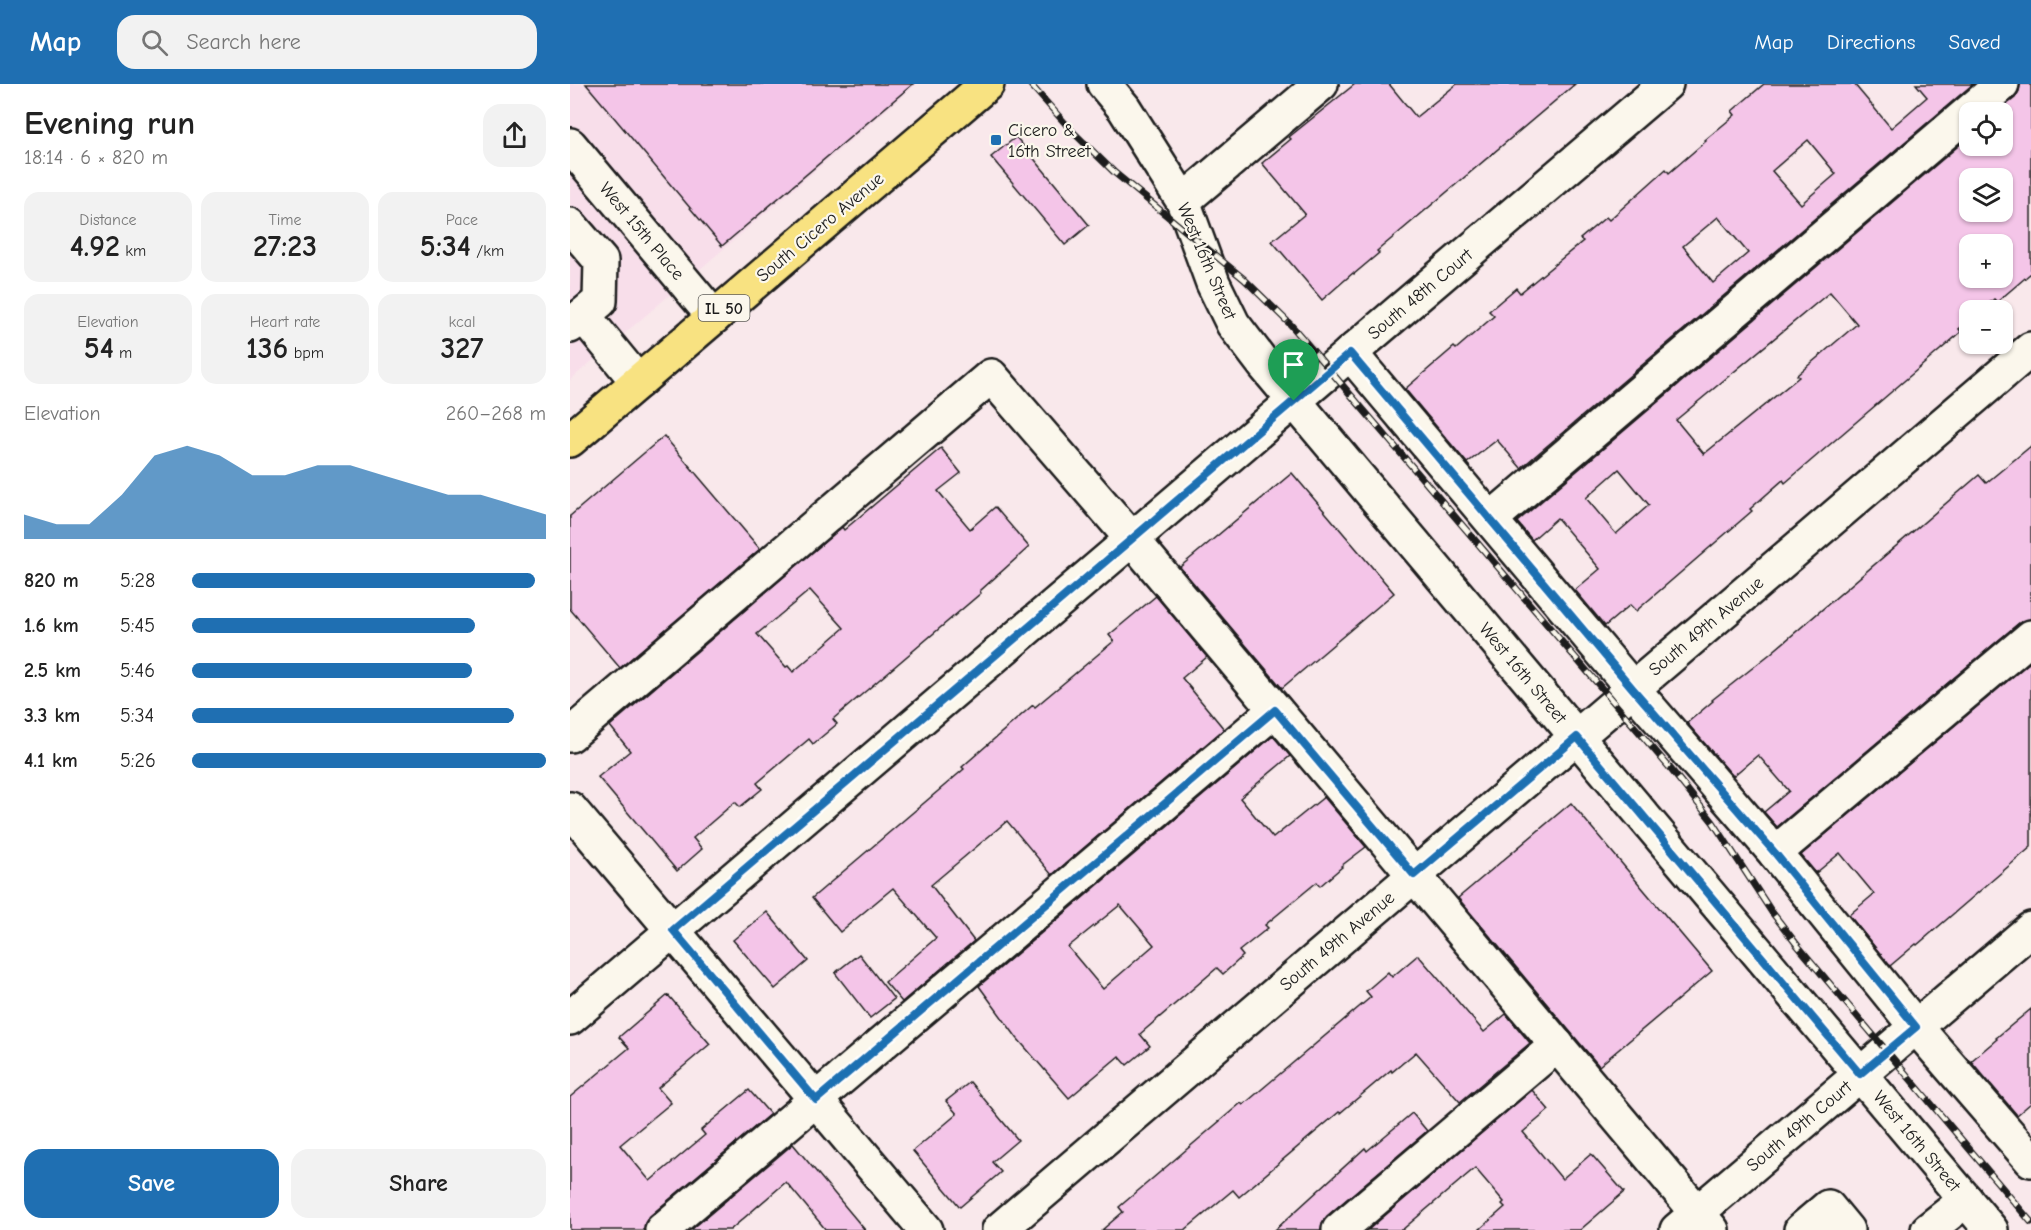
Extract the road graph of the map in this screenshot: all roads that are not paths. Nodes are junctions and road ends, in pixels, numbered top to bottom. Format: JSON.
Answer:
{"nodes":[{"id":1,"x":987,"y":84,"type":"edge"},
{"id":2,"x":1104,"y":84,"type":"edge"},
{"id":3,"x":1321,"y":84,"type":"edge"},
{"id":4,"x":1666,"y":84,"type":"edge"},
{"id":5,"x":2002,"y":84,"type":"edge"},
{"id":6,"x":570,"y":145,"type":"edge"},
{"id":7,"x":1183,"y":201,"type":"junction"},
{"id":8,"x":570,"y":225,"type":"edge"},
{"id":9,"x":714,"y":317,"type":"junction"},
{"id":10,"x":577,"y":320,"type":"edge"},
{"id":11,"x":2031,"y":349,"type":"edge"},
{"id":12,"x":1350,"y":353,"type":"junction"},
{"id":13,"x":638,"y":382,"type":"junction"},
{"id":14,"x":1294,"y":401,"type":"junction"},
{"id":15,"x":570,"y":440,"type":"edge"},
{"id":16,"x":1491,"y":519,"type":"junction"},
{"id":17,"x":1132,"y":539,"type":"junction"},
{"id":18,"x":2031,"y":637,"type":"edge"},
{"id":19,"x":1633,"y":689,"type":"junction"},
{"id":20,"x":1275,"y":710,"type":"junction"},
{"id":21,"x":570,"y":735,"type":"edge"},
{"id":22,"x":1577,"y":737,"type":"junction"},
{"id":23,"x":570,"y":809,"type":"edge"},
{"id":24,"x":1775,"y":853,"type":"junction"},
{"id":25,"x":1414,"y":875,"type":"junction"},
{"id":26,"x":2031,"y":929,"type":"edge"},
{"id":27,"x":673,"y":930,"type":"junction"},
{"id":28,"x":570,"y":1018,"type":"edge"},
{"id":29,"x":1916,"y":1027,"type":"junction"},
{"id":30,"x":1557,"y":1045,"type":"junction"},
{"id":31,"x":1860,"y":1074,"type":"junction"},
{"id":32,"x":816,"y":1100,"type":"junction"},
{"id":33,"x":2031,"y":1160,"type":"edge"},
{"id":34,"x":1966,"y":1200,"type":"junction"},
{"id":35,"x":1696,"y":1224,"type":"edge"},
{"id":36,"x":662,"y":1230,"type":"edge"},
{"id":37,"x":926,"y":1230,"type":"edge"},
{"id":38,"x":999,"y":1230,"type":"edge"},
{"id":39,"x":1339,"y":1230,"type":"edge"},
{"id":40,"x":1801,"y":1230,"type":"edge"},
{"id":41,"x":1847,"y":1230,"type":"edge"},
{"id":42,"x":1928,"y":1230,"type":"edge"},
{"id":43,"x":1991,"y":1230,"type":"edge"}],
"edges":[{"from":1,"to":9,"type":"main road","name":"South Cicero Avenue","number":"IL 50"},
{"from":2,"to":7,"type":"street","name":"West 16th Street"},
{"from":3,"to":7,"type":"street"},
{"from":4,"to":12,"type":"street","name":"South 48th Court"},
{"from":5,"to":16,"type":"street"},
{"from":6,"to":9,"type":"street","name":"West 15th Place"},
{"from":7,"to":14,"type":"street","name":"West 16th Street"},
{"from":8,"to":10,"type":"street"},
{"from":9,"to":13,"type":"main road","name":"South Cicero Avenue","number":"IL 50"},
{"from":10,"to":13,"type":"street"},
{"from":11,"to":19,"type":"street","name":"South 49th Avenue"},
{"from":12,"to":14,"type":"street","name":"South 48th Court"},
{"from":12,"to":16,"type":"street"},
{"from":13,"to":15,"type":"main road","name":"South Cicero Avenue","number":"IL 50"},
{"from":14,"to":17,"type":"street","name":"South 48th Court"},
{"from":14,"to":22,"type":"street","name":"West 16th Street"},
{"from":16,"to":19,"type":"street"},
{"from":17,"to":20,"type":"street"},
{"from":17,"to":21,"type":"street"},
{"from":17,"to":27,"type":"street","name":"South 48th Court"},
{"from":18,"to":24,"type":"street"},
{"from":19,"to":22,"type":"street","name":"South 49th Avenue"},
{"from":19,"to":24,"type":"street"},
{"from":20,"to":25,"type":"street"},
{"from":20,"to":32,"type":"street"},
{"from":22,"to":25,"type":"street","name":"South 49th Avenue"},
{"from":22,"to":31,"type":"street","name":"West 16th Street"},
{"from":23,"to":27,"type":"street"},
{"from":24,"to":29,"type":"street"},
{"from":25,"to":30,"type":"street"},
{"from":25,"to":38,"type":"street","name":"South 49th Avenue"},
{"from":26,"to":29,"type":"street","name":"South 49th Court"},
{"from":27,"to":28,"type":"street","name":"South 48th Court"},
{"from":27,"to":32,"type":"street"},
{"from":29,"to":31,"type":"street","name":"South 49th Court"},
{"from":29,"to":33,"type":"street"},
{"from":30,"to":35,"type":"street"},
{"from":30,"to":39,"type":"street"},
{"from":31,"to":34,"type":"street","name":"West 16th Street"},
{"from":31,"to":35,"type":"street","name":"South 49th Court"},
{"from":32,"to":36,"type":"street"},
{"from":32,"to":37,"type":"street"},
{"from":34,"to":42,"type":"street"},
{"from":34,"to":43,"type":"street","name":"West 16th Street"},
{"from":40,"to":41,"type":"street"}]}
